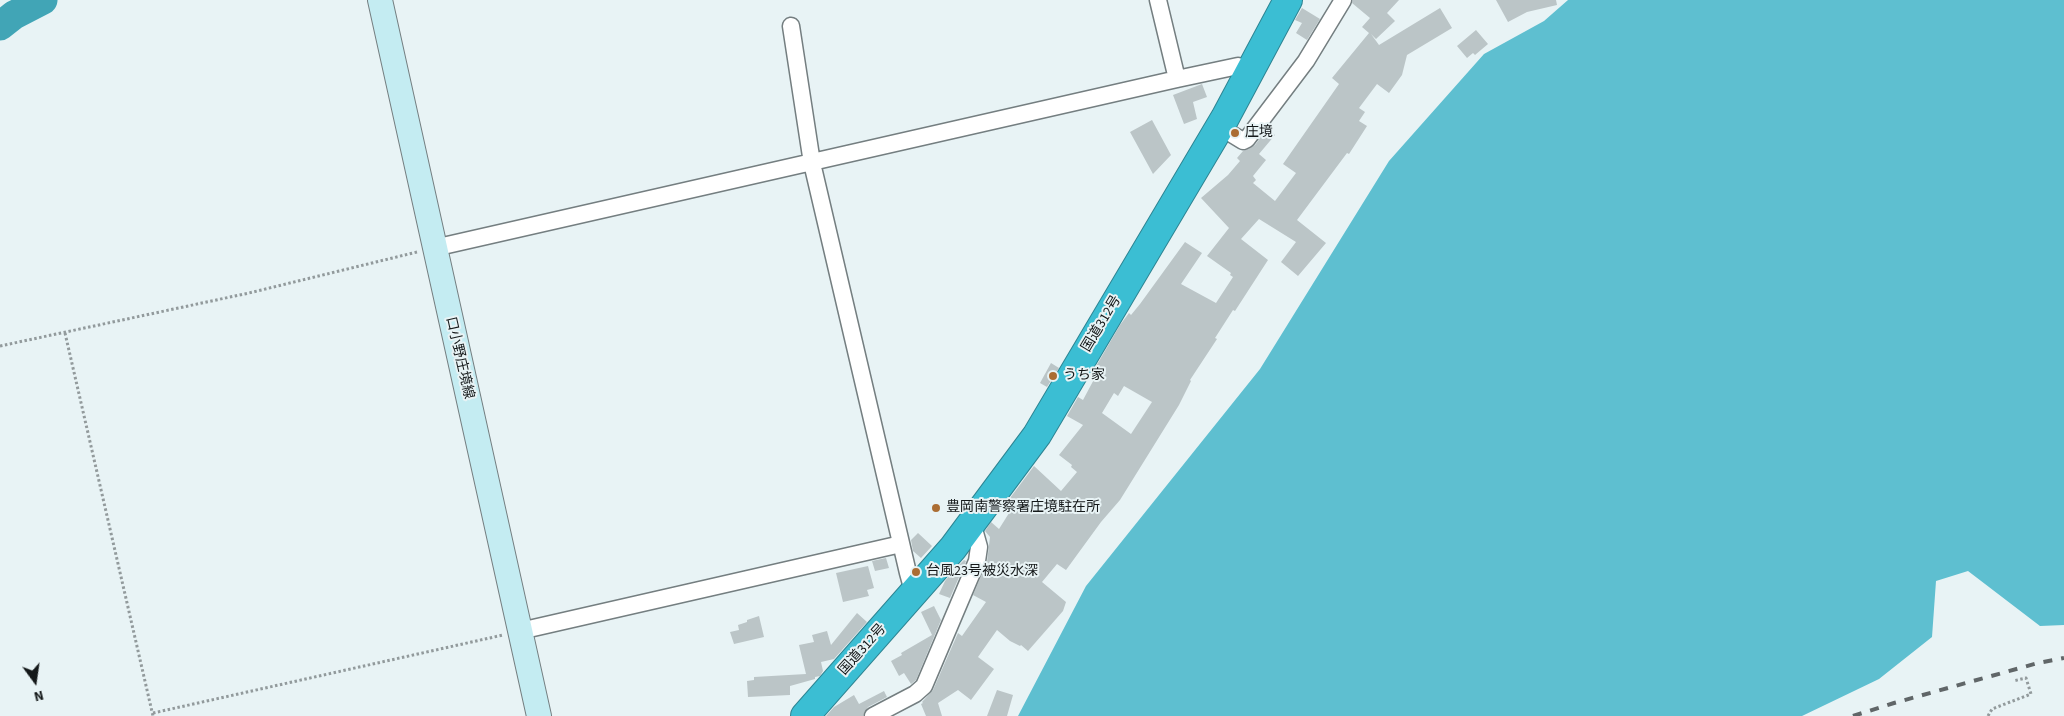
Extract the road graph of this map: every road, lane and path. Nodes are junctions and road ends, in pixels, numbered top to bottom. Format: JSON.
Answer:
{"nodes":[{"id":1,"x":380,"y":0,"type":"edge"},
{"id":2,"x":1158,"y":0,"type":"edge"},
{"id":3,"x":1288,"y":0,"type":"edge"},
{"id":4,"x":1343,"y":0,"type":"edge"},
{"id":5,"x":791,"y":26,"type":"dead end"},
{"id":6,"x":1251,"y":72,"type":"junction"},
{"id":7,"x":1177,"y":79,"type":"junction"},
{"id":8,"x":1220,"y":127,"type":"junction"},
{"id":9,"x":812,"y":163,"type":"junction"},
{"id":10,"x":434,"y":248,"type":"junction"},
{"id":11,"x":65,"y":333,"type":"junction"},
{"id":12,"x":0,"y":346,"type":"edge"},
{"id":13,"x":901,"y":544,"type":"junction"},
{"id":14,"x":965,"y":554,"type":"junction"},
{"id":15,"x":917,"y":589,"type":"junction"},
{"id":16,"x":520,"y":631,"type":"junction"},
{"id":17,"x":2013,"y":681,"type":"dead end"},
{"id":18,"x":153,"y":715,"type":"edge"},
{"id":19,"x":539,"y":716,"type":"edge"},
{"id":20,"x":805,"y":716,"type":"edge"},
{"id":21,"x":873,"y":716,"type":"edge"},
{"id":22,"x":1988,"y":716,"type":"edge"}],
"edges":[{"from":1,"to":10,"type":"main road","name":"口小野庄境線"},
{"from":2,"to":7,"type":"street"},
{"from":3,"to":6,"type":"highway","name":"国道312号"},
{"from":4,"to":8,"type":"street"},
{"from":5,"to":9,"type":"street"},
{"from":6,"to":7,"type":"street"},
{"from":6,"to":8,"type":"highway","name":"国道312号"},
{"from":7,"to":9,"type":"street"},
{"from":8,"to":14,"type":"highway","name":"国道312号"},
{"from":9,"to":10,"type":"street"},
{"from":9,"to":13,"type":"street"},
{"from":10,"to":11,"type":"path"},
{"from":10,"to":16,"type":"main road","name":"口小野庄境線"},
{"from":11,"to":12,"type":"path"},
{"from":11,"to":18,"type":"path"},
{"from":13,"to":15,"type":"street"},
{"from":13,"to":16,"type":"street"},
{"from":14,"to":15,"type":"highway","name":"国道312号"},
{"from":14,"to":21,"type":"street"},
{"from":15,"to":20,"type":"highway","name":"国道312号"},
{"from":16,"to":18,"type":"path"},
{"from":16,"to":19,"type":"main road","name":"口小野庄境線"},
{"from":17,"to":22,"type":"path"}]}
